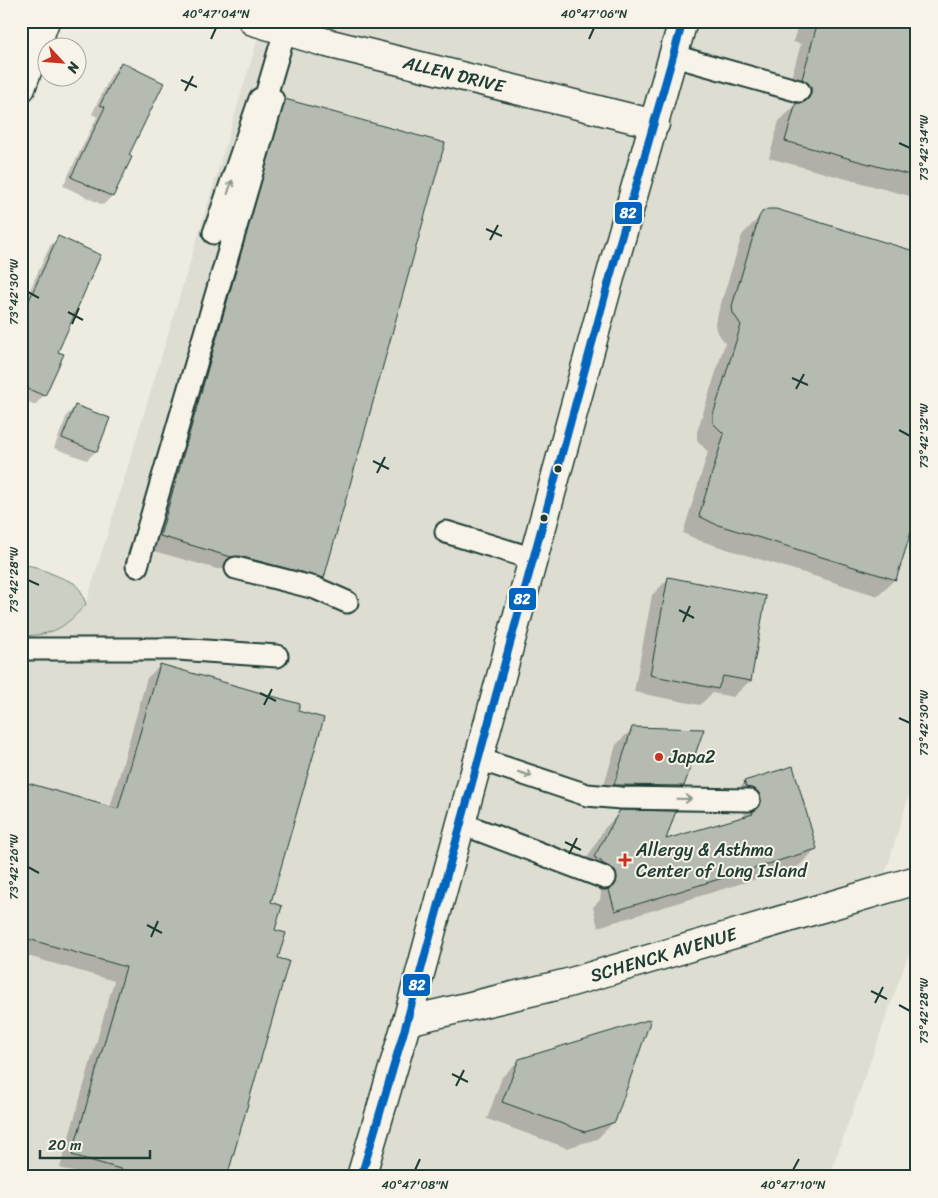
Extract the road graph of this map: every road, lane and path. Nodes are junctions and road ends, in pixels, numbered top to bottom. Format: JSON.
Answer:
{"nodes":[{"id":1,"x":45,"y":21,"type":"edge"},
{"id":2,"x":253,"y":21,"type":"edge"},
{"id":3,"x":683,"y":21,"type":"edge"},
{"id":4,"x":285,"y":31,"type":"junction"},
{"id":5,"x":674,"y":56,"type":"junction"},
{"id":6,"x":21,"y":88,"type":"edge"},
{"id":7,"x":799,"y":91,"type":"dead end"},
{"id":8,"x":268,"y":92,"type":"junction"},
{"id":9,"x":655,"y":124,"type":"junction"},
{"id":10,"x":214,"y":234,"type":"dead end"},
{"id":11,"x":446,"y":532,"type":"dead end"},
{"id":12,"x":534,"y":559,"type":"junction"},
{"id":13,"x":137,"y":566,"type":"dead end"},
{"id":14,"x":236,"y":568,"type":"dead end"},
{"id":15,"x":347,"y":602,"type":"dead end"},
{"id":16,"x":21,"y":649,"type":"edge"},
{"id":17,"x":278,"y":656,"type":"dead end"},
{"id":18,"x":479,"y":759,"type":"junction"},
{"id":19,"x":749,"y":800,"type":"dead end"},
{"id":20,"x":460,"y":823,"type":"junction"},
{"id":21,"x":605,"y":878,"type":"dead end"},
{"id":22,"x":917,"y":880,"type":"edge"},
{"id":23,"x":407,"y":1021,"type":"junction"},
{"id":24,"x":361,"y":1177,"type":"edge"}],
"edges":[{"from":1,"to":6,"type":"main road"},
{"from":2,"to":4,"type":"main road","name":"ALLEN DRIVE"},
{"from":3,"to":5,"type":"main road"},
{"from":4,"to":8,"type":"lane"},
{"from":4,"to":9,"type":"main road","name":"ALLEN DRIVE"},
{"from":5,"to":7,"type":"lane"},
{"from":5,"to":9,"type":"main road"},
{"from":10,"to":8,"type":"lane","one_way":true},
{"from":8,"to":13,"type":"lane"},
{"from":9,"to":12,"type":"main road"},
{"from":11,"to":12,"type":"lane"},
{"from":12,"to":18,"type":"main road"},
{"from":14,"to":15,"type":"lane"},
{"from":16,"to":17,"type":"lane"},
{"from":18,"to":19,"type":"lane","one_way":true},
{"from":18,"to":20,"type":"main road"},
{"from":20,"to":21,"type":"lane"},
{"from":20,"to":23,"type":"main road"},
{"from":22,"to":23,"type":"main road","name":"SCHENCK AVENUE"},
{"from":23,"to":24,"type":"main road"}]}
